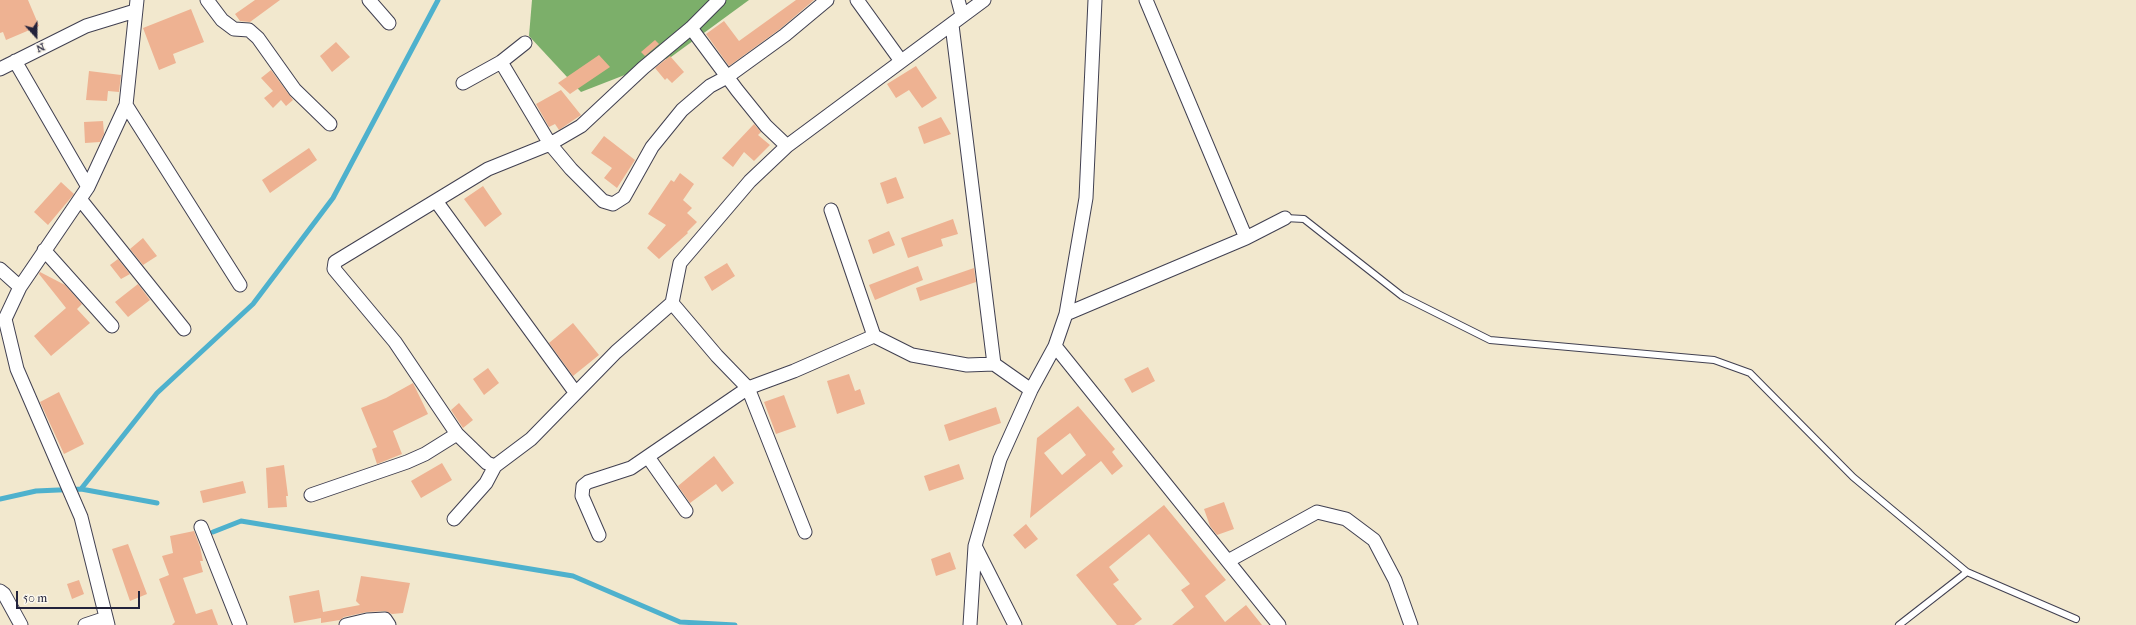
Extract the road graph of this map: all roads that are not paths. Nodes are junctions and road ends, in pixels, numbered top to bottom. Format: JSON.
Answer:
{"nodes":[{"id":1,"x":207,"y":0,"type":"edge"},
{"id":2,"x":369,"y":0,"type":"edge"},
{"id":3,"x":719,"y":0,"type":"edge"},
{"id":4,"x":827,"y":0,"type":"edge"},
{"id":5,"x":857,"y":0,"type":"edge"},
{"id":6,"x":958,"y":0,"type":"edge"},
{"id":7,"x":984,"y":0,"type":"edge"},
{"id":8,"x":1096,"y":0,"type":"edge"},
{"id":9,"x":1146,"y":0,"type":"edge"},
{"id":10,"x":136,"y":5,"type":"edge"},
{"id":11,"x":962,"y":15,"type":"junction"},
{"id":12,"x":389,"y":23,"type":"dead end"},
{"id":13,"x":952,"y":25,"type":"junction"},
{"id":14,"x":691,"y":28,"type":"junction"},
{"id":15,"x":525,"y":43,"type":"dead end"},
{"id":16,"x":15,"y":61,"type":"junction"},
{"id":17,"x":901,"y":61,"type":"junction"},
{"id":18,"x":501,"y":62,"type":"junction"},
{"id":19,"x":0,"y":69,"type":"edge"},
{"id":20,"x":727,"y":77,"type":"junction"},
{"id":21,"x":463,"y":83,"type":"dead end"},
{"id":22,"x":126,"y":105,"type":"junction"},
{"id":23,"x":330,"y":124,"type":"dead end"},
{"id":24,"x":550,"y":144,"type":"junction"},
{"id":25,"x":787,"y":146,"type":"junction"},
{"id":26,"x":88,"y":187,"type":"junction"},
{"id":27,"x":80,"y":199,"type":"junction"},
{"id":28,"x":436,"y":201,"type":"junction"},
{"id":29,"x":831,"y":210,"type":"dead end"},
{"id":30,"x":1285,"y":218,"type":"joint"},
{"id":31,"x":1246,"y":238,"type":"junction"},
{"id":32,"x":44,"y":250,"type":"junction"},
{"id":33,"x":0,"y":268,"type":"edge"},
{"id":34,"x":240,"y":285,"type":"dead end"},
{"id":35,"x":20,"y":287,"type":"junction"},
{"id":36,"x":672,"y":303,"type":"junction"},
{"id":37,"x":1066,"y":314,"type":"junction"},
{"id":38,"x":112,"y":326,"type":"dead end"},
{"id":39,"x":184,"y":328,"type":"dead end"},
{"id":40,"x":874,"y":336,"type":"junction"},
{"id":41,"x":1055,"y":346,"type":"junction"},
{"id":42,"x":994,"y":364,"type":"junction"},
{"id":43,"x":748,"y":388,"type":"junction"},
{"id":44,"x":1031,"y":390,"type":"junction"},
{"id":45,"x":575,"y":392,"type":"junction"},
{"id":46,"x":457,"y":434,"type":"junction"},
{"id":47,"x":648,"y":457,"type":"junction"},
{"id":48,"x":495,"y":466,"type":"junction"},
{"id":49,"x":311,"y":495,"type":"dead end"},
{"id":50,"x":686,"y":511,"type":"dead end"},
{"id":51,"x":454,"y":520,"type":"dead end"},
{"id":52,"x":201,"y":527,"type":"dead end"},
{"id":53,"x":805,"y":532,"type":"dead end"},
{"id":54,"x":599,"y":535,"type":"dead end"},
{"id":55,"x":975,"y":546,"type":"junction"},
{"id":56,"x":1228,"y":561,"type":"junction"},
{"id":57,"x":1967,"y":572,"type":"junction"},
{"id":58,"x":0,"y":591,"type":"edge"},
{"id":59,"x":2076,"y":618,"type":"dead end"},
{"id":60,"x":107,"y":621,"type":"edge"},
{"id":61,"x":22,"y":625,"type":"edge"},
{"id":62,"x":85,"y":625,"type":"edge"},
{"id":63,"x":240,"y":625,"type":"edge"},
{"id":64,"x":346,"y":625,"type":"edge"},
{"id":65,"x":388,"y":625,"type":"edge"},
{"id":66,"x":970,"y":625,"type":"edge"},
{"id":67,"x":1015,"y":625,"type":"edge"},
{"id":68,"x":1280,"y":625,"type":"edge"},
{"id":69,"x":1411,"y":625,"type":"edge"},
{"id":70,"x":1899,"y":625,"type":"edge"}],
"edges":[{"from":1,"to":23,"type":"street"},
{"from":2,"to":12,"type":"street"},
{"from":3,"to":14,"type":"street"},
{"from":4,"to":20,"type":"street"},
{"from":5,"to":17,"type":"street"},
{"from":6,"to":11,"type":"street"},
{"from":7,"to":11,"type":"street"},
{"from":8,"to":37,"type":"street"},
{"from":9,"to":31,"type":"street"},
{"from":10,"to":16,"type":"street"},
{"from":10,"to":22,"type":"street"},
{"from":11,"to":13,"type":"street"},
{"from":13,"to":17,"type":"street"},
{"from":13,"to":42,"type":"street"},
{"from":14,"to":20,"type":"street"},
{"from":14,"to":24,"type":"street"},
{"from":15,"to":18,"type":"street"},
{"from":16,"to":19,"type":"street"},
{"from":16,"to":26,"type":"street"},
{"from":17,"to":25,"type":"street"},
{"from":18,"to":21,"type":"street"},
{"from":18,"to":24,"type":"street"},
{"from":20,"to":24,"type":"street"},
{"from":20,"to":25,"type":"street"},
{"from":22,"to":26,"type":"street"},
{"from":22,"to":34,"type":"street"},
{"from":24,"to":28,"type":"street"},
{"from":25,"to":36,"type":"street"},
{"from":26,"to":27,"type":"street"},
{"from":27,"to":32,"type":"street"},
{"from":27,"to":39,"type":"street"},
{"from":28,"to":45,"type":"street"},
{"from":28,"to":46,"type":"street"},
{"from":29,"to":40,"type":"street"},
{"from":30,"to":31,"type":"street"},
{"from":30,"to":57,"type":"lane"},
{"from":31,"to":37,"type":"street"},
{"from":32,"to":35,"type":"street"},
{"from":32,"to":38,"type":"street"},
{"from":33,"to":35,"type":"street"},
{"from":35,"to":60,"type":"street"},
{"from":36,"to":43,"type":"street"},
{"from":36,"to":45,"type":"street"},
{"from":37,"to":41,"type":"street"},
{"from":40,"to":42,"type":"street"},
{"from":40,"to":43,"type":"street"},
{"from":41,"to":44,"type":"street"},
{"from":41,"to":56,"type":"street"},
{"from":42,"to":44,"type":"street"},
{"from":43,"to":47,"type":"street"},
{"from":43,"to":53,"type":"street"},
{"from":44,"to":55,"type":"street"},
{"from":45,"to":48,"type":"street"},
{"from":46,"to":48,"type":"street"},
{"from":46,"to":49,"type":"street"},
{"from":47,"to":50,"type":"street"},
{"from":47,"to":54,"type":"street"},
{"from":48,"to":51,"type":"street"},
{"from":52,"to":63,"type":"street"},
{"from":55,"to":66,"type":"street"},
{"from":55,"to":67,"type":"street"},
{"from":56,"to":68,"type":"street"},
{"from":56,"to":69,"type":"street"},
{"from":57,"to":59,"type":"lane"},
{"from":57,"to":70,"type":"lane"},
{"from":58,"to":61,"type":"street"},
{"from":60,"to":62,"type":"street"},
{"from":64,"to":65,"type":"street"}]}
